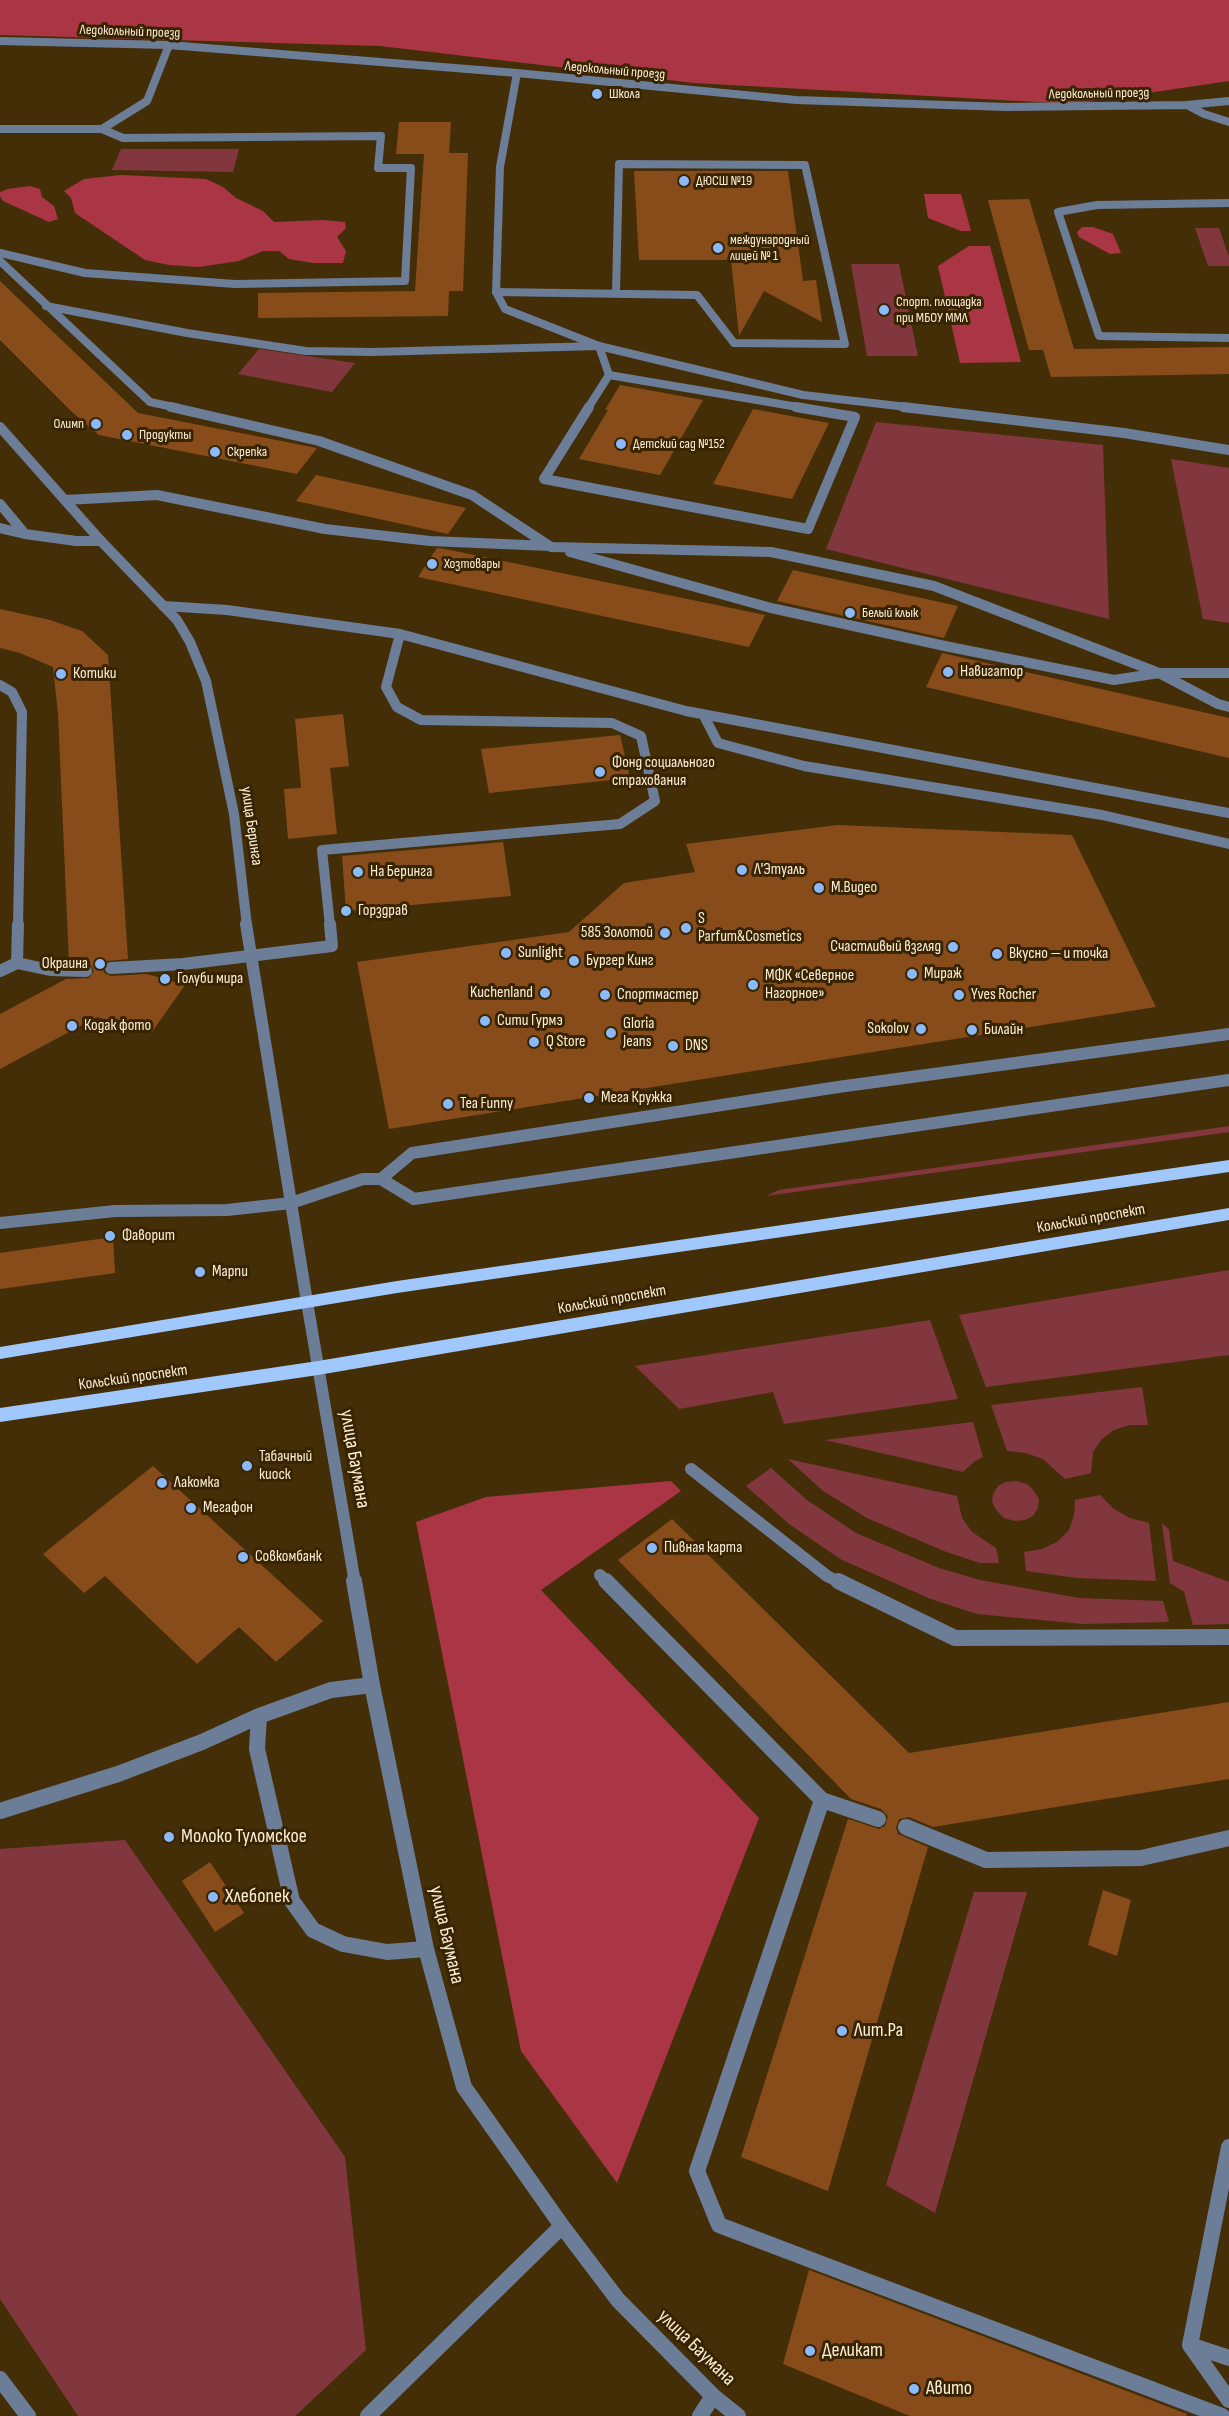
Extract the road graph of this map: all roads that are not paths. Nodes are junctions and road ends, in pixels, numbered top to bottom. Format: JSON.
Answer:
{"nodes":[{"id":1,"x":0,"y":41,"type":"edge"},
{"id":2,"x":169,"y":45,"type":"junction"},
{"id":3,"x":518,"y":73,"type":"junction"},
{"id":4,"x":1229,"y":101,"type":"edge"},
{"id":5,"x":1187,"y":105,"type":"junction"},
{"id":6,"x":1229,"y":122,"type":"edge"},
{"id":7,"x":0,"y":129,"type":"edge"},
{"id":8,"x":102,"y":129,"type":"junction"},
{"id":9,"x":1229,"y":203,"type":"edge"},
{"id":10,"x":0,"y":253,"type":"edge"},
{"id":11,"x":0,"y":261,"type":"edge"},
{"id":12,"x":496,"y":292,"type":"junction"},
{"id":13,"x":616,"y":293,"type":"junction"},
{"id":14,"x":46,"y":306,"type":"junction"},
{"id":15,"x":1229,"y":338,"type":"edge"},
{"id":16,"x":599,"y":346,"type":"junction"},
{"id":17,"x":609,"y":375,"type":"junction"},
{"id":18,"x":0,"y":427,"type":"edge"},
{"id":19,"x":1229,"y":450,"type":"edge"},
{"id":20,"x":65,"y":500,"type":"junction"},
{"id":21,"x":0,"y":504,"type":"edge"},
{"id":22,"x":0,"y":528,"type":"edge"},
{"id":23,"x":25,"y":534,"type":"junction"},
{"id":24,"x":101,"y":541,"type":"junction"},
{"id":25,"x":551,"y":546,"type":"junction"},
{"id":26,"x":163,"y":606,"type":"junction"},
{"id":27,"x":400,"y":634,"type":"junction"},
{"id":28,"x":1159,"y":673,"type":"junction"},
{"id":29,"x":1229,"y":673,"type":"edge"},
{"id":30,"x":0,"y":685,"type":"edge"},
{"id":31,"x":1229,"y":707,"type":"edge"},
{"id":32,"x":703,"y":714,"type":"junction"},
{"id":33,"x":1229,"y":813,"type":"edge"},
{"id":34,"x":1229,"y":844,"type":"edge"},
{"id":35,"x":250,"y":956,"type":"junction"},
{"id":36,"x":17,"y":963,"type":"junction"},
{"id":37,"x":111,"y":968,"type":"dead end"},
{"id":38,"x":86,"y":970,"type":"dead end"},
{"id":39,"x":0,"y":971,"type":"edge"},
{"id":40,"x":1229,"y":1034,"type":"edge"},
{"id":41,"x":1229,"y":1080,"type":"edge"},
{"id":42,"x":1229,"y":1166,"type":"edge"},
{"id":43,"x":381,"y":1179,"type":"junction"},
{"id":44,"x":291,"y":1203,"type":"junction"},
{"id":45,"x":1229,"y":1214,"type":"edge"},
{"id":46,"x":0,"y":1223,"type":"edge"},
{"id":47,"x":307,"y":1302,"type":"junction"},
{"id":48,"x":0,"y":1353,"type":"edge"},
{"id":49,"x":318,"y":1368,"type":"junction"},
{"id":50,"x":0,"y":1415,"type":"edge"},
{"id":51,"x":691,"y":1470,"type":"dead end"},
{"id":52,"x":600,"y":1575,"type":"dead end"},
{"id":53,"x":1229,"y":1637,"type":"edge"},
{"id":54,"x":372,"y":1685,"type":"junction"},
{"id":55,"x":259,"y":1716,"type":"junction"},
{"id":56,"x":822,"y":1800,"type":"junction"},
{"id":57,"x":0,"y":1811,"type":"edge"},
{"id":58,"x":878,"y":1819,"type":"dead end"},
{"id":59,"x":906,"y":1827,"type":"dead end"},
{"id":60,"x":1229,"y":1838,"type":"edge"},
{"id":61,"x":426,"y":1949,"type":"junction"},
{"id":62,"x":1229,"y":2147,"type":"edge"},
{"id":63,"x":562,"y":2226,"type":"junction"},
{"id":64,"x":1190,"y":2345,"type":"junction"},
{"id":65,"x":1229,"y":2358,"type":"edge"},
{"id":66,"x":0,"y":2379,"type":"edge"},
{"id":67,"x":713,"y":2396,"type":"junction"},
{"id":68,"x":1229,"y":2400,"type":"edge"},
{"id":69,"x":28,"y":2416,"type":"edge"},
{"id":70,"x":368,"y":2416,"type":"edge"},
{"id":71,"x":700,"y":2416,"type":"edge"},
{"id":72,"x":738,"y":2416,"type":"edge"},
{"id":73,"x":1222,"y":2416,"type":"edge"}],
"edges":[{"from":1,"to":2,"type":"street","name":"Ледокольный проезд"},
{"from":2,"to":3,"type":"street","name":"Ледокольный проезд"},
{"from":2,"to":8,"type":"street"},
{"from":3,"to":5,"type":"street","name":"Ледокольный проезд"},
{"from":3,"to":12,"type":"street"},
{"from":4,"to":5,"type":"street","name":"Ледокольный проезд"},
{"from":5,"to":6,"type":"street"},
{"from":7,"to":8,"type":"street"},
{"from":8,"to":10,"type":"street"},
{"from":9,"to":15,"type":"street"},
{"from":11,"to":14,"type":"street"},
{"from":12,"to":13,"type":"street"},
{"from":12,"to":16,"type":"street"},
{"from":13,"to":13,"type":"street"},
{"from":14,"to":16,"type":"street"},
{"from":14,"to":25,"type":"street"},
{"from":16,"to":17,"type":"street"},
{"from":16,"to":19,"type":"street"},
{"from":17,"to":17,"type":"street"},
{"from":18,"to":20,"type":"street","name":"улица Беринга"},
{"from":20,"to":24,"type":"street","name":"улица Беринга"},
{"from":20,"to":25,"type":"street"},
{"from":21,"to":23,"type":"street"},
{"from":22,"to":23,"type":"street"},
{"from":23,"to":24,"type":"street"},
{"from":24,"to":26,"type":"street","name":"улица Беринга"},
{"from":25,"to":28,"type":"street"},
{"from":25,"to":28,"type":"street"},
{"from":26,"to":27,"type":"street"},
{"from":26,"to":35,"type":"street","name":"улица Беринга"},
{"from":27,"to":32,"type":"street"},
{"from":27,"to":35,"type":"street"},
{"from":28,"to":29,"type":"street"},
{"from":28,"to":31,"type":"street"},
{"from":30,"to":36,"type":"street"},
{"from":32,"to":33,"type":"street"},
{"from":32,"to":34,"type":"street"},
{"from":35,"to":37,"type":"street"},
{"from":35,"to":44,"type":"street","name":"улица Беринга"},
{"from":36,"to":38,"type":"street"},
{"from":36,"to":39,"type":"street"},
{"from":40,"to":43,"type":"street"},
{"from":41,"to":43,"type":"street"},
{"from":42,"to":47,"type":"main road","name":"Кольский проспект"},
{"from":43,"to":44,"type":"street"},
{"from":44,"to":46,"type":"street"},
{"from":44,"to":47,"type":"street","name":"улица Беринга"},
{"from":45,"to":49,"type":"main road","name":"Кольский проспект"},
{"from":47,"to":48,"type":"main road","name":"Кольский проспект"},
{"from":47,"to":49,"type":"street","name":"улица Баумана"},
{"from":49,"to":50,"type":"main road","name":"Кольский проспект"},
{"from":49,"to":54,"type":"street","name":"улица Баумана"},
{"from":51,"to":53,"type":"street"},
{"from":52,"to":56,"type":"street"},
{"from":54,"to":55,"type":"street"},
{"from":54,"to":61,"type":"street","name":"улица Баумана"},
{"from":55,"to":57,"type":"street"},
{"from":55,"to":61,"type":"street"},
{"from":56,"to":58,"type":"street"},
{"from":56,"to":73,"type":"street"},
{"from":59,"to":60,"type":"street"},
{"from":61,"to":63,"type":"street","name":"улица Баумана"},
{"from":62,"to":64,"type":"street"},
{"from":63,"to":67,"type":"street","name":"улица Баумана"},
{"from":63,"to":70,"type":"street"},
{"from":64,"to":65,"type":"street"},
{"from":64,"to":68,"type":"street"},
{"from":66,"to":69,"type":"street"},
{"from":67,"to":71,"type":"street"},
{"from":67,"to":72,"type":"street","name":"улица Баумана"}]}
